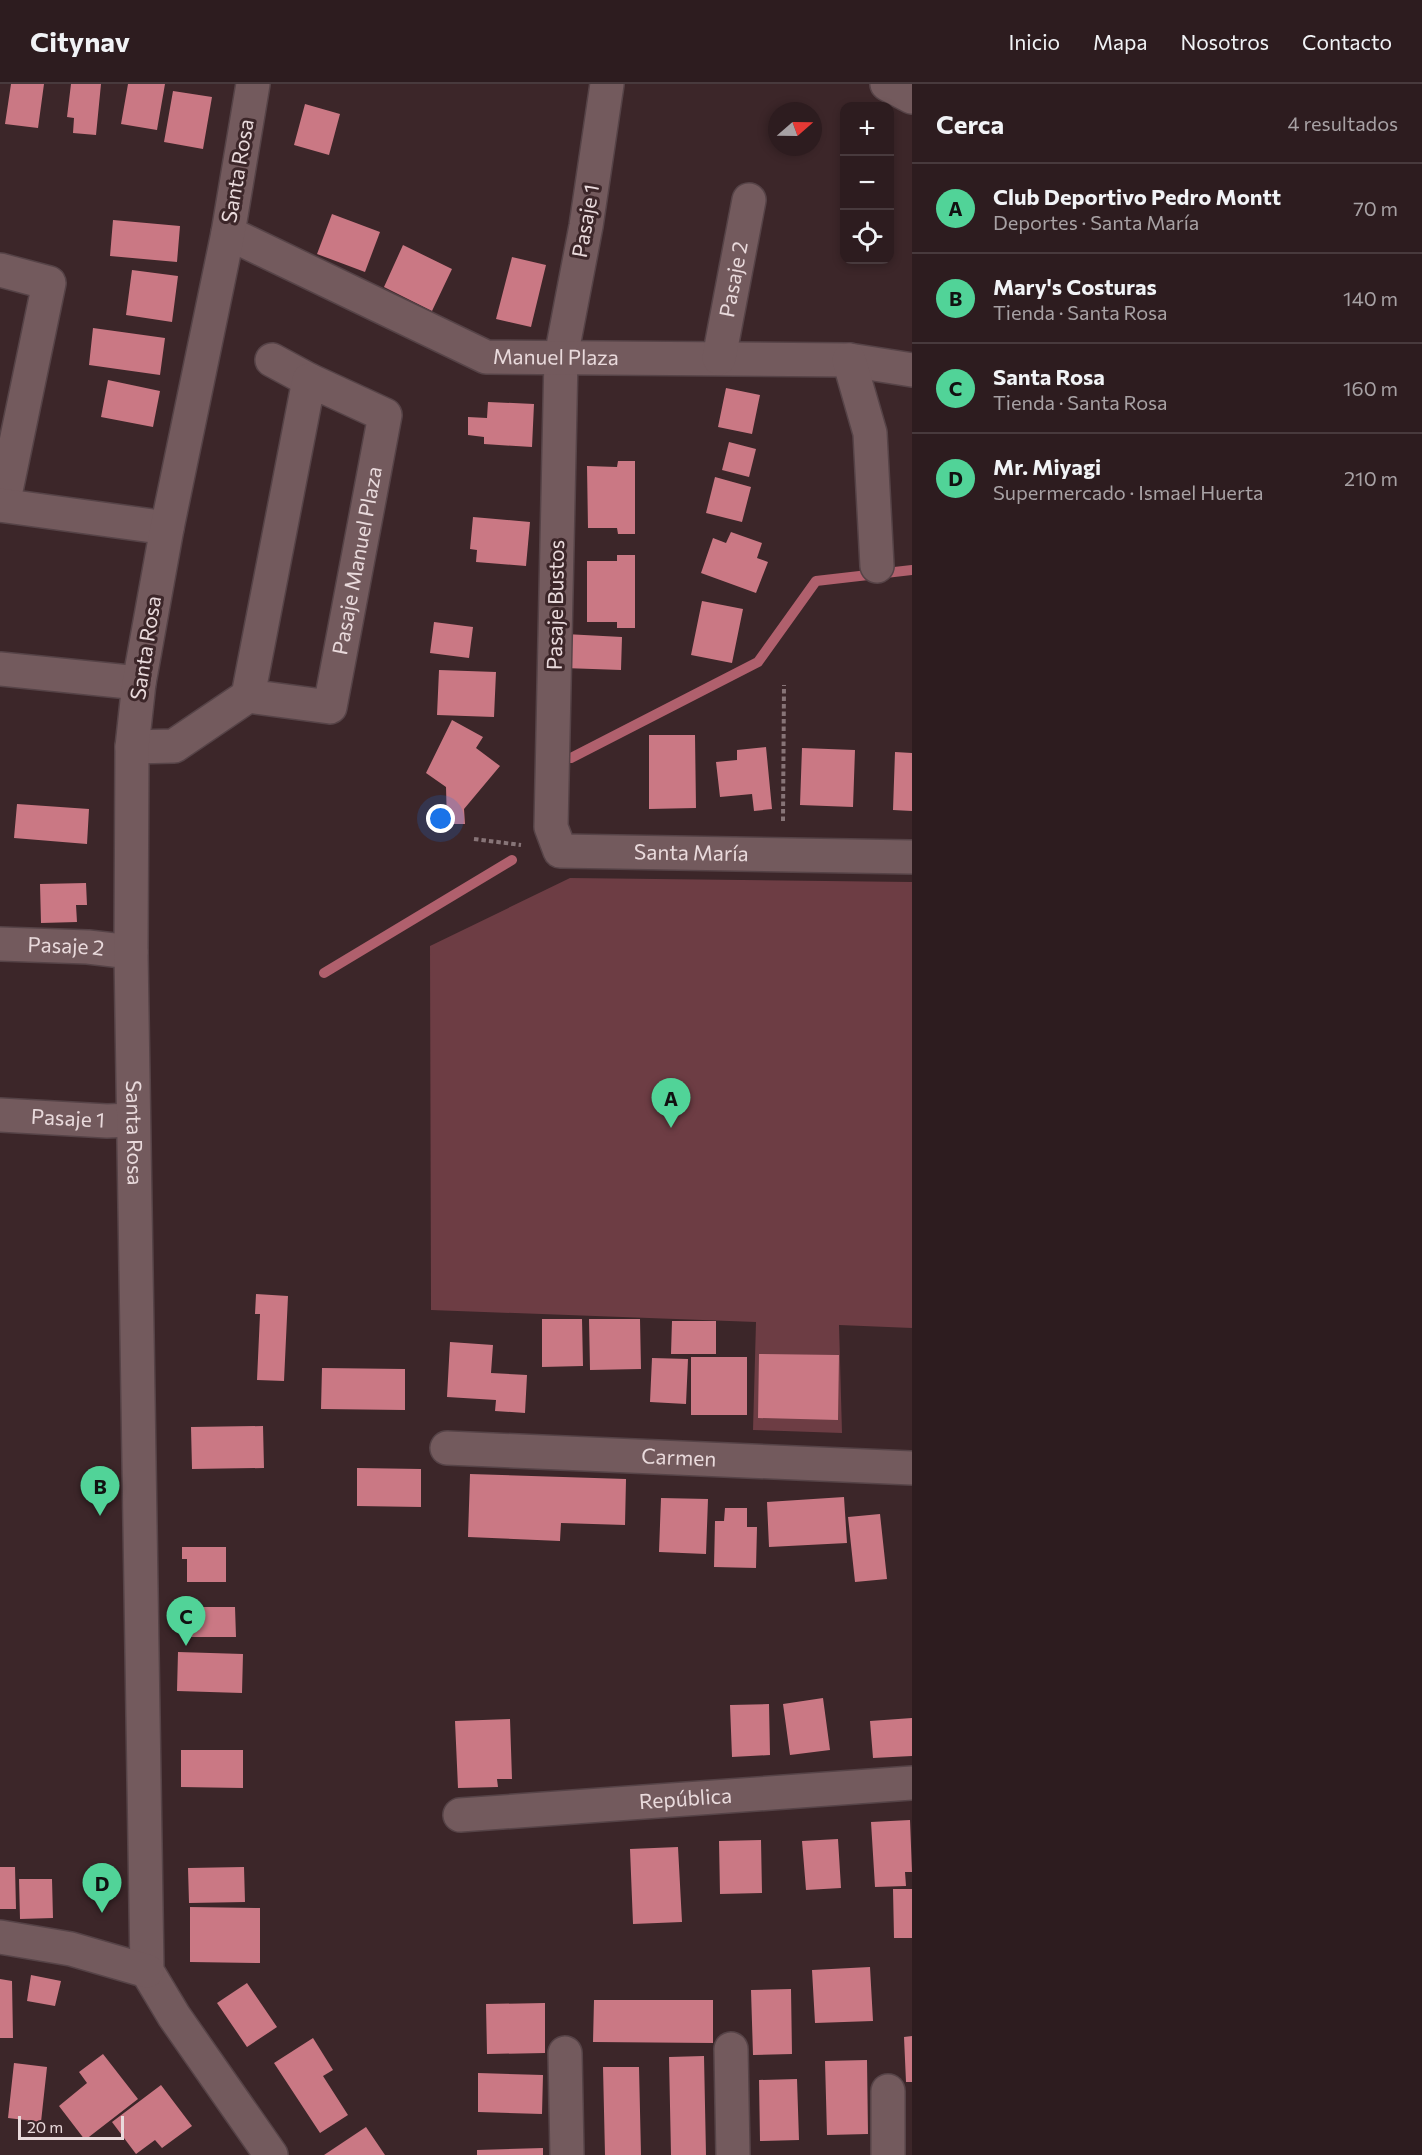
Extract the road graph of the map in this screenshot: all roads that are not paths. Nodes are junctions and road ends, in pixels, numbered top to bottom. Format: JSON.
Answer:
{"nodes":[{"id":1,"x":253,"y":84,"type":"edge"},
{"id":2,"x":607,"y":84,"type":"edge"},
{"id":3,"x":887,"y":84,"type":"edge"},
{"id":4,"x":912,"y":97,"type":"edge"},
{"id":5,"x":749,"y":200,"type":"dead end"},
{"id":6,"x":228,"y":233,"type":"junction"},
{"id":7,"x":0,"y":270,"type":"edge"},
{"id":8,"x":561,"y":357,"type":"junction"},
{"id":9,"x":719,"y":358,"type":"junction"},
{"id":10,"x":272,"y":360,"type":"dead end"},
{"id":11,"x":849,"y":360,"type":"junction"},
{"id":12,"x":912,"y":370,"type":"edge"},
{"id":13,"x":309,"y":380,"type":"junction"},
{"id":14,"x":1,"y":505,"type":"edge"},
{"id":15,"x":167,"y":528,"type":"junction"},
{"id":16,"x":877,"y":566,"type":"dead end"},
{"id":17,"x":0,"y":669,"type":"edge"},
{"id":18,"x":139,"y":683,"type":"junction"},
{"id":19,"x":248,"y":696,"type":"junction"},
{"id":20,"x":132,"y":747,"type":"junction"},
{"id":21,"x":560,"y":851,"type":"joint"},
{"id":22,"x":912,"y":857,"type":"edge"},
{"id":23,"x":0,"y":944,"type":"edge"},
{"id":24,"x":131,"y":952,"type":"junction"},
{"id":25,"x":0,"y":1115,"type":"edge"},
{"id":26,"x":134,"y":1120,"type":"junction"},
{"id":27,"x":447,"y":1448,"type":"dead end"},
{"id":28,"x":912,"y":1468,"type":"edge"},
{"id":29,"x":912,"y":1783,"type":"edge"},
{"id":30,"x":460,"y":1815,"type":"dead end"},
{"id":31,"x":0,"y":1937,"type":"edge"},
{"id":32,"x":147,"y":1971,"type":"junction"},
{"id":33,"x":731,"y":2049,"type":"dead end"},
{"id":34,"x":565,"y":2053,"type":"dead end"},
{"id":35,"x":888,"y":2091,"type":"dead end"},
{"id":36,"x":271,"y":2155,"type":"edge"},
{"id":37,"x":567,"y":2155,"type":"edge"},
{"id":38,"x":733,"y":2155,"type":"edge"},
{"id":39,"x":888,"y":2155,"type":"edge"}],
"edges":[{"from":1,"to":6,"type":"street","name":"Santa Rosa"},
{"from":2,"to":8,"type":"street","name":"Pasaje 1"},
{"from":3,"to":4,"type":"street"},
{"from":5,"to":9,"type":"street","name":"Pasaje 2"},
{"from":6,"to":8,"type":"street","name":"Manuel Plaza"},
{"from":6,"to":15,"type":"street","name":"Santa Rosa"},
{"from":7,"to":14,"type":"street"},
{"from":8,"to":9,"type":"street","name":"Manuel Plaza"},
{"from":8,"to":21,"type":"street","name":"Pasaje Bustos"},
{"from":9,"to":11,"type":"street","name":"Manuel Plaza"},
{"from":10,"to":13,"type":"street","name":"Pasaje Manuel Plaza"},
{"from":11,"to":12,"type":"street","name":"Manuel Plaza"},
{"from":11,"to":16,"type":"street"},
{"from":13,"to":19,"type":"street"},
{"from":13,"to":19,"type":"street","name":"Pasaje Manuel Plaza"},
{"from":14,"to":15,"type":"street"},
{"from":15,"to":18,"type":"street","name":"Santa Rosa"},
{"from":17,"to":18,"type":"street"},
{"from":18,"to":20,"type":"street","name":"Santa Rosa"},
{"from":19,"to":20,"type":"street"},
{"from":20,"to":24,"type":"street","name":"Santa Rosa"},
{"from":21,"to":22,"type":"street","name":"Santa María"},
{"from":23,"to":24,"type":"street","name":"Pasaje 2"},
{"from":24,"to":26,"type":"street","name":"Santa Rosa"},
{"from":25,"to":26,"type":"street","name":"Pasaje 1"},
{"from":26,"to":32,"type":"street","name":"Santa Rosa"},
{"from":27,"to":28,"type":"street","name":"Carmen"},
{"from":29,"to":30,"type":"street","name":"República"},
{"from":31,"to":32,"type":"street"},
{"from":32,"to":36,"type":"street"},
{"from":33,"to":38,"type":"street"},
{"from":34,"to":37,"type":"street"},
{"from":35,"to":39,"type":"street"}]}
